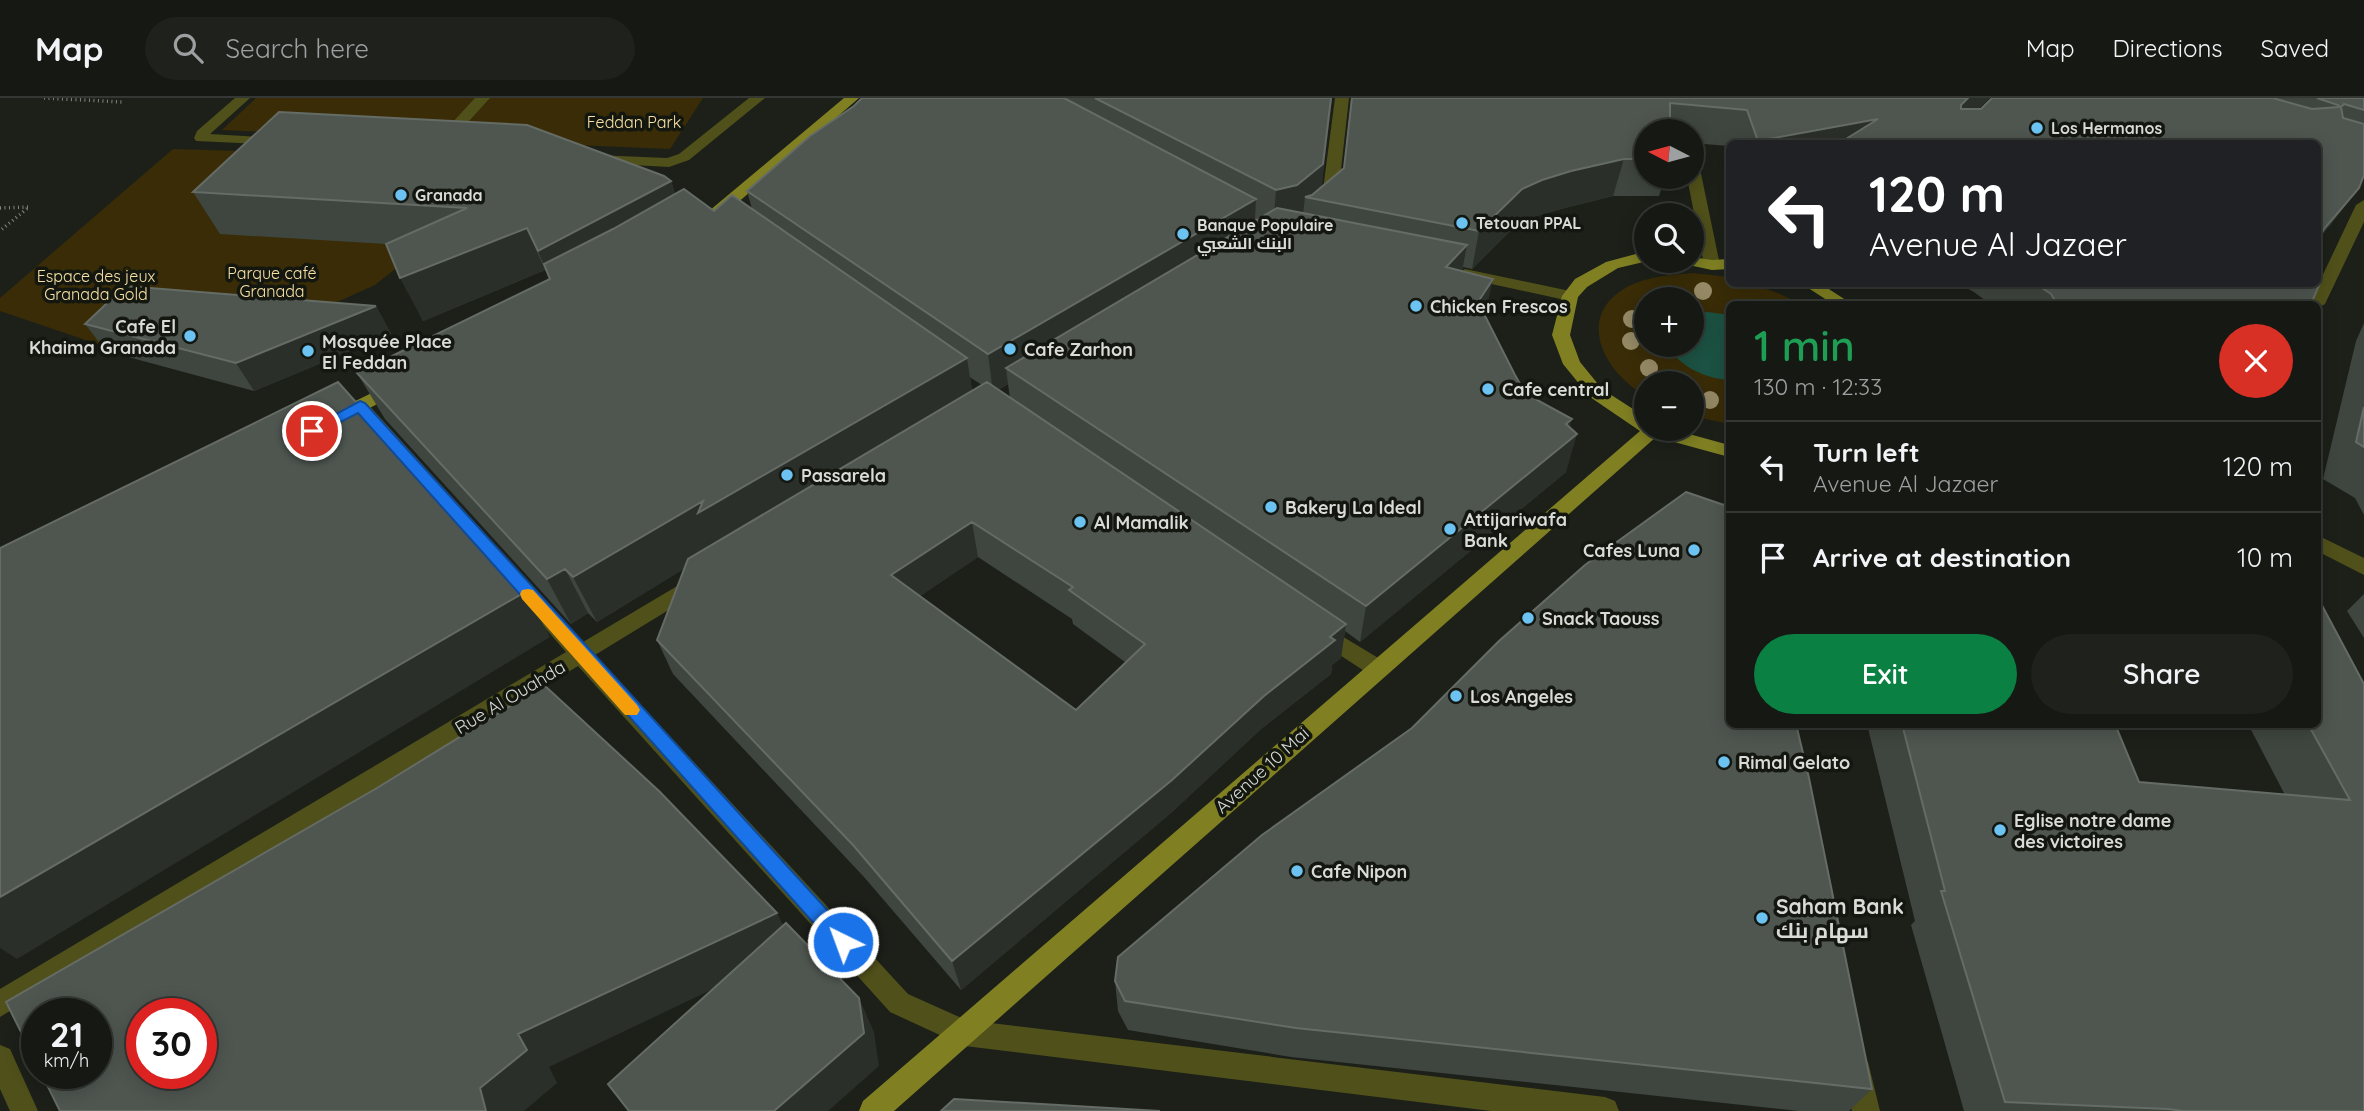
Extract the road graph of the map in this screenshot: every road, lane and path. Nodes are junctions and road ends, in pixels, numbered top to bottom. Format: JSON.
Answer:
{"nodes":[{"id":1,"x":44,"y":98,"type":"edge"},
{"id":2,"x":243,"y":98,"type":"edge"},
{"id":3,"x":483,"y":98,"type":"edge"},
{"id":4,"x":758,"y":98,"type":"edge"},
{"id":5,"x":852,"y":98,"type":"edge"},
{"id":6,"x":1342,"y":98,"type":"edge"},
{"id":7,"x":122,"y":102,"type":"dead end"},
{"id":8,"x":294,"y":142,"type":"edge"},
{"id":9,"x":438,"y":148,"type":"edge"},
{"id":10,"x":576,"y":157,"type":"edge"},
{"id":11,"x":1699,"y":189,"type":"edge"},
{"id":12,"x":2364,"y":205,"type":"edge"},
{"id":13,"x":0,"y":208,"type":"edge"},
{"id":14,"x":1320,"y":212,"type":"edge"},
{"id":15,"x":698,"y":224,"type":"edge"},
{"id":16,"x":1,"y":230,"type":"edge"},
{"id":17,"x":1634,"y":259,"type":"edge"},
{"id":18,"x":1720,"y":264,"type":"edge"},
{"id":19,"x":1447,"y":271,"type":"edge"},
{"id":20,"x":1815,"y":287,"type":"edge"},
{"id":21,"x":1570,"y":296,"type":"junction"},
{"id":22,"x":1839,"y":301,"type":"edge"},
{"id":23,"x":2318,"y":301,"type":"edge"},
{"id":24,"x":419,"y":375,"type":"edge"},
{"id":25,"x":360,"y":406,"type":"junction"},
{"id":26,"x":1634,"y":419,"type":"edge"},
{"id":27,"x":323,"y":425,"type":"edge"},
{"id":28,"x":1635,"y":441,"type":"edge"},
{"id":29,"x":1693,"y":441,"type":"edge"},
{"id":30,"x":1726,"y":450,"type":"edge"},
{"id":31,"x":2321,"y":544,"type":"edge"},
{"id":32,"x":2364,"y":567,"type":"edge"},
{"id":33,"x":710,"y":576,"type":"edge"},
{"id":34,"x":1302,"y":618,"type":"edge"},
{"id":35,"x":581,"y":654,"type":"junction"},
{"id":36,"x":1377,"y":668,"type":"junction"},
{"id":37,"x":0,"y":1004,"type":"edge"},
{"id":38,"x":965,"y":1033,"type":"junction"},
{"id":39,"x":1853,"y":1044,"type":"edge"},
{"id":40,"x":0,"y":1058,"type":"edge"},
{"id":41,"x":24,"y":1111,"type":"edge"},
{"id":42,"x":873,"y":1111,"type":"edge"},
{"id":43,"x":1605,"y":1111,"type":"edge"},
{"id":44,"x":1866,"y":1111,"type":"edge"}],
"edges":[{"from":1,"to":7,"type":"path"},
{"from":2,"to":8,"type":"street"},
{"from":3,"to":9,"type":"street"},
{"from":4,"to":10,"type":"street"},
{"from":5,"to":15,"type":"main road"},
{"from":6,"to":14,"type":"street"},
{"from":11,"to":18,"type":"street"},
{"from":12,"to":23,"type":"street"},
{"from":13,"to":16,"type":"path"},
{"from":17,"to":21,"type":"main road"},
{"from":19,"to":21,"type":"street"},
{"from":20,"to":22,"type":"main road"},
{"from":21,"to":26,"type":"main road"},
{"from":24,"to":25,"type":"main road"},
{"from":25,"to":27,"type":"main road"},
{"from":25,"to":35,"type":"street"},
{"from":28,"to":36,"type":"main road","name":"Avenue 10 Mai"},
{"from":29,"to":30,"type":"main road"},
{"from":31,"to":32,"type":"street"},
{"from":33,"to":35,"type":"street","name":"Rue Al Ouahda"},
{"from":34,"to":36,"type":"street"},
{"from":35,"to":37,"type":"street","name":"Rue Al Ouahda"},
{"from":35,"to":38,"type":"street"},
{"from":36,"to":38,"type":"main road","name":"Avenue 10 Mai"},
{"from":38,"to":42,"type":"main road","name":"Avenue 10 Mai"},
{"from":38,"to":43,"type":"street"},
{"from":39,"to":44,"type":"street"},
{"from":40,"to":41,"type":"street"}]}
